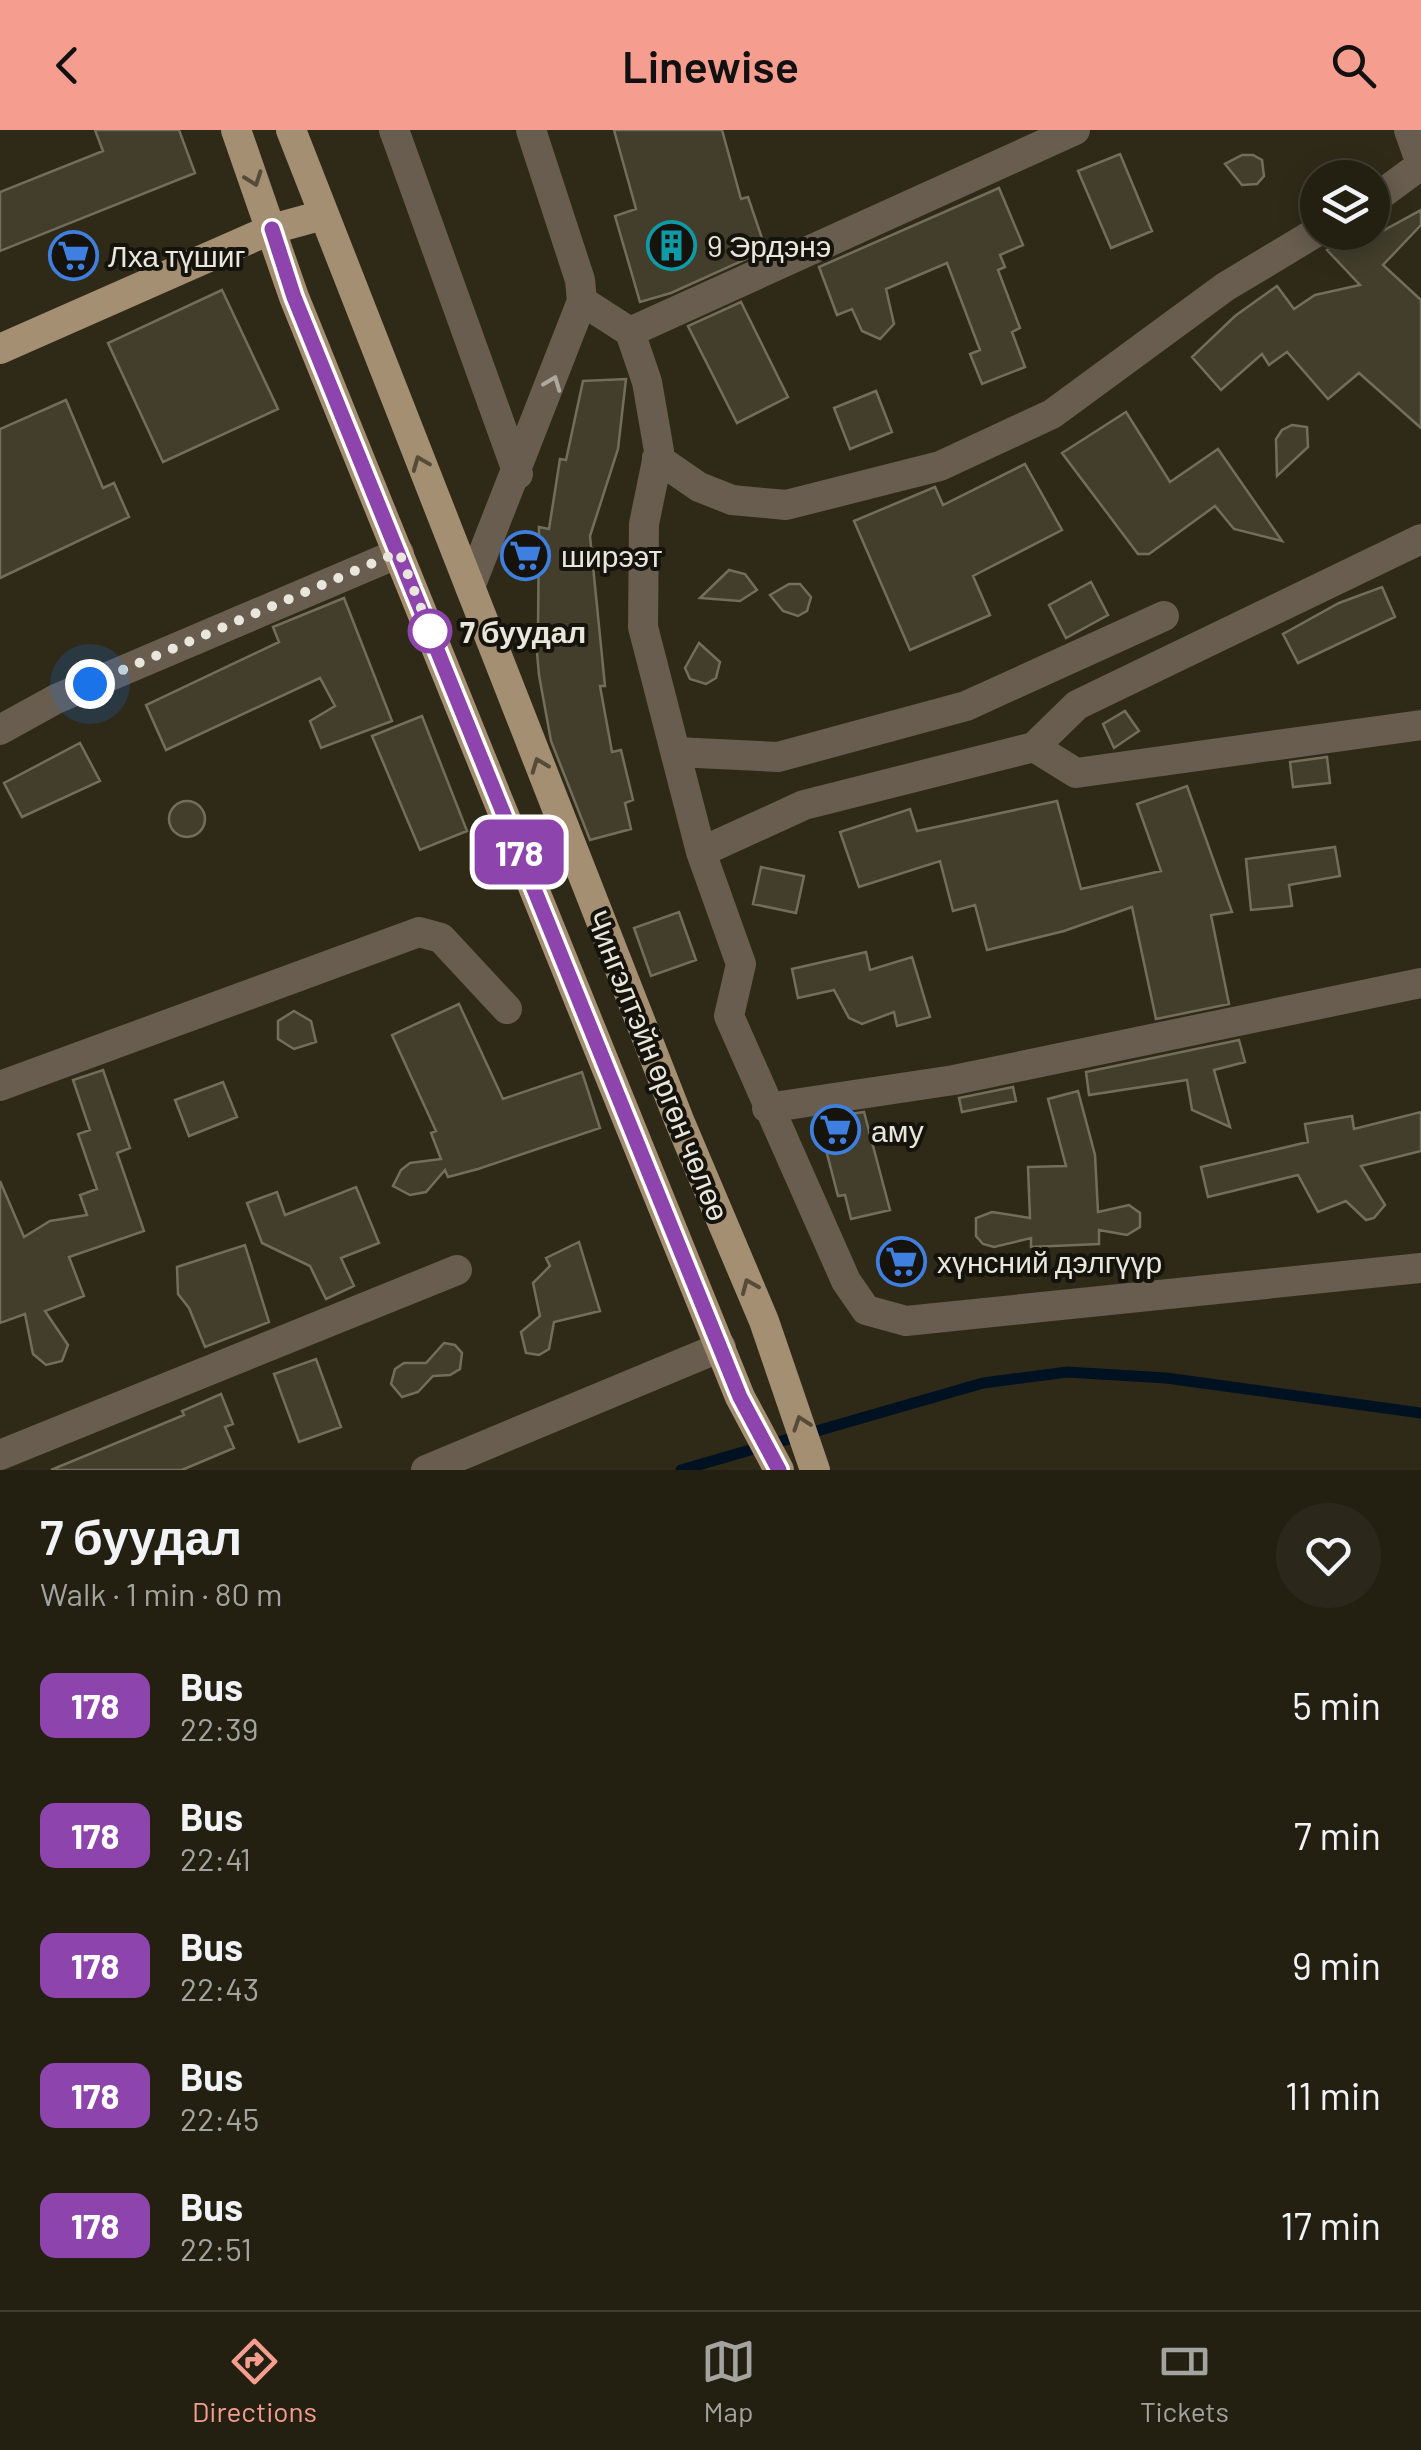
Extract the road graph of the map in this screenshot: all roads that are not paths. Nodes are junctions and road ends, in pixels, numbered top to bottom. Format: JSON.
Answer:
{"nodes":[{"id":1,"x":236,"y":130,"type":"edge"},
{"id":2,"x":291,"y":130,"type":"edge"},
{"id":3,"x":394,"y":130,"type":"edge"},
{"id":4,"x":531,"y":130,"type":"edge"},
{"id":5,"x":1075,"y":130,"type":"edge"},
{"id":6,"x":1409,"y":130,"type":"edge"},
{"id":7,"x":1421,"y":164,"type":"edge"},
{"id":8,"x":1390,"y":187,"type":"edge"},
{"id":9,"x":323,"y":215,"type":"junction"},
{"id":10,"x":272,"y":229,"type":"junction"},
{"id":11,"x":1300,"y":243,"type":"edge"},
{"id":12,"x":582,"y":301,"type":"junction"},
{"id":13,"x":630,"y":332,"type":"junction"},
{"id":14,"x":0,"y":349,"type":"edge"},
{"id":15,"x":657,"y":458,"type":"junction"},
{"id":16,"x":518,"y":474,"type":"junction"},
{"id":17,"x":1421,"y":539,"type":"edge"},
{"id":18,"x":399,"y":552,"type":"junction"},
{"id":19,"x":470,"y":588,"type":"junction"},
{"id":20,"x":1164,"y":616,"type":"dead end"},
{"id":21,"x":1421,"y":726,"type":"edge"},
{"id":22,"x":0,"y":730,"type":"edge"},
{"id":23,"x":1034,"y":748,"type":"junction"},
{"id":24,"x":676,"y":752,"type":"junction"},
{"id":25,"x":701,"y":852,"type":"junction"},
{"id":26,"x":1421,"y":984,"type":"edge"},
{"id":27,"x":507,"y":1009,"type":"dead end"},
{"id":28,"x":0,"y":1086,"type":"edge"},
{"id":29,"x":767,"y":1108,"type":"junction"},
{"id":30,"x":1421,"y":1268,"type":"edge"},
{"id":31,"x":457,"y":1270,"type":"dead end"},
{"id":32,"x":721,"y":1347,"type":"junction"},
{"id":33,"x":0,"y":1455,"type":"edge"},
{"id":34,"x":426,"y":1470,"type":"edge"},
{"id":35,"x":779,"y":1470,"type":"edge"},
{"id":36,"x":815,"y":1470,"type":"edge"}],
"edges":[{"from":1,"to":10,"type":"main road","name":"Чингэлтэйн өргөн чөлөө","one_way":true},
{"from":2,"to":9,"type":"main road","name":"Чингэлтэйн өргөн чөлөө"},
{"from":3,"to":16,"type":"street"},
{"from":4,"to":12,"type":"street"},
{"from":5,"to":13,"type":"street"},
{"from":6,"to":7,"type":"street"},
{"from":7,"to":8,"type":"street"},
{"from":9,"to":10,"type":"main road"},
{"from":19,"to":9,"type":"main road","name":"Чингэлтэйн өргөн чөлөө","one_way":true},
{"from":10,"to":14,"type":"main road"},
{"from":10,"to":18,"type":"main road","name":"Чингэлтэйн өргөн чөлөө"},
{"from":11,"to":15,"type":"street"},
{"from":12,"to":13,"type":"street"},
{"from":16,"to":12,"type":"street","one_way":true},
{"from":13,"to":15,"type":"street"},
{"from":15,"to":24,"type":"street"},
{"from":16,"to":19,"type":"street"},
{"from":17,"to":23,"type":"street"},
{"from":18,"to":22,"type":"street"},
{"from":18,"to":32,"type":"main road","name":"Чингэлтэйн өргөн чөлөө"},
{"from":36,"to":19,"type":"main road","name":"Чингэлтэйн өргөн чөлөө","one_way":true},
{"from":20,"to":24,"type":"street"},
{"from":21,"to":23,"type":"street"},
{"from":23,"to":25,"type":"street"},
{"from":24,"to":25,"type":"street"},
{"from":25,"to":29,"type":"street"},
{"from":26,"to":29,"type":"street"},
{"from":27,"to":28,"type":"street"},
{"from":29,"to":30,"type":"street"},
{"from":31,"to":33,"type":"street"},
{"from":32,"to":34,"type":"street"},
{"from":32,"to":35,"type":"main road","name":"Чингэлтэйн өргөн чөлөө"}]}
